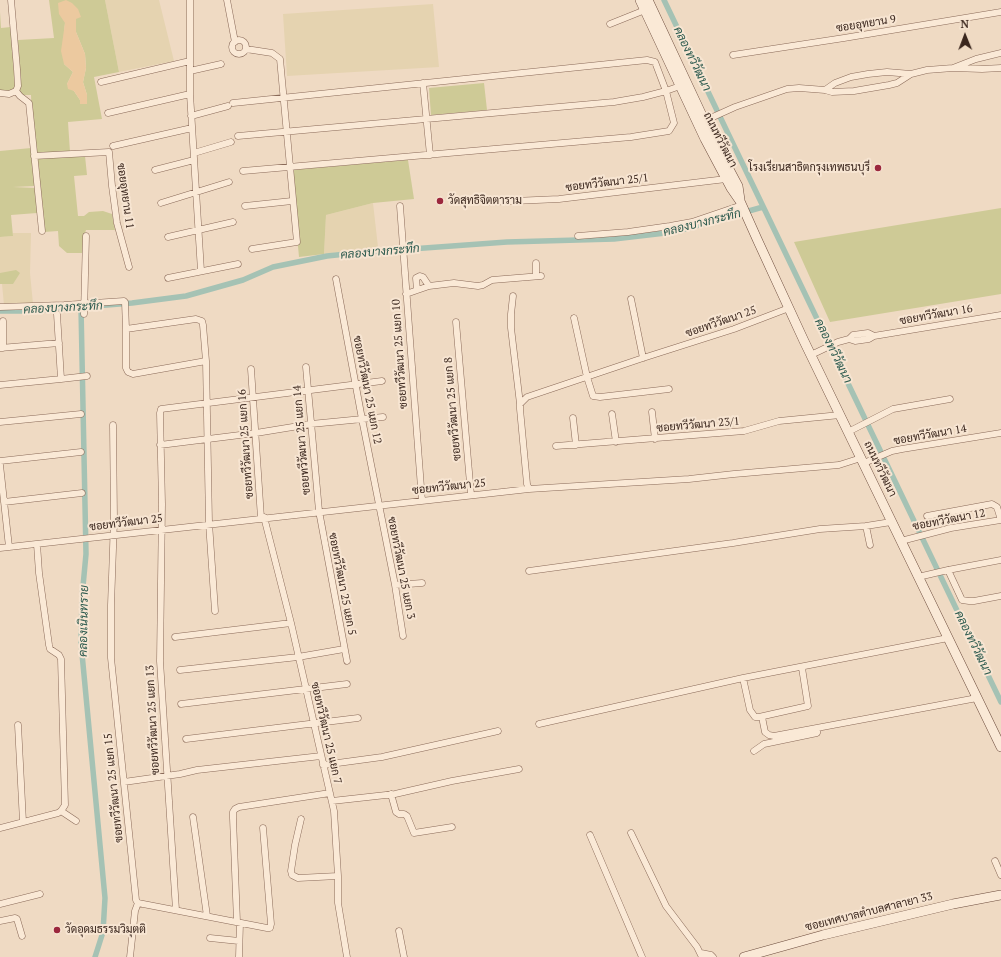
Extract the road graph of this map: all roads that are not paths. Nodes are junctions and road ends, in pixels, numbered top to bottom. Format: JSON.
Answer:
{"nodes":[{"id":1,"x":11,"y":0,"type":"edge"},
{"id":2,"x":190,"y":0,"type":"edge"},
{"id":3,"x":227,"y":0,"type":"edge"},
{"id":4,"x":640,"y":0,"type":"edge"},
{"id":5,"x":648,"y":0,"type":"edge"},
{"id":6,"x":645,"y":10,"type":"junction"},
{"id":7,"x":1001,"y":12,"type":"edge"},
{"id":8,"x":610,"y":24,"type":"dead end"},
{"id":9,"x":235,"y":42,"type":"junction"},
{"id":10,"x":246,"y":49,"type":"junction"},
{"id":11,"x":1001,"y":53,"type":"edge"},
{"id":12,"x":733,"y":55,"type":"dead end"},
{"id":13,"x":190,"y":61,"type":"junction"},
{"id":14,"x":221,"y":64,"type":"dead end"},
{"id":15,"x":953,"y":68,"type":"junction"},
{"id":16,"x":1001,"y":68,"type":"edge"},
{"id":17,"x":190,"y":71,"type":"junction"},
{"id":18,"x":912,"y":74,"type":"junction"},
{"id":19,"x":101,"y":82,"type":"dead end"},
{"id":20,"x":423,"y":83,"type":"junction"},
{"id":21,"x":680,"y":86,"type":"junction"},
{"id":22,"x":825,"y":90,"type":"junction"},
{"id":23,"x":16,"y":91,"type":"junction"},
{"id":24,"x":666,"y":91,"type":"junction"},
{"id":25,"x":0,"y":93,"type":"edge"},
{"id":26,"x":190,"y":94,"type":"junction"},
{"id":27,"x":283,"y":98,"type":"junction"},
{"id":28,"x":234,"y":103,"type":"dead end"},
{"id":29,"x":228,"y":106,"type":"dead end"},
{"id":30,"x":108,"y":113,"type":"dead end"},
{"id":31,"x":191,"y":116,"type":"junction"},
{"id":32,"x":427,"y":119,"type":"junction"},
{"id":33,"x":709,"y":119,"type":"junction"},
{"id":34,"x":192,"y":128,"type":"junction"},
{"id":35,"x":286,"y":132,"type":"junction"},
{"id":36,"x":238,"y":136,"type":"dead end"},
{"id":37,"x":231,"y":142,"type":"dead end"},
{"id":38,"x":113,"y":146,"type":"dead end"},
{"id":39,"x":430,"y":155,"type":"junction"},
{"id":40,"x":34,"y":156,"type":"junction"},
{"id":41,"x":194,"y":156,"type":"junction"},
{"id":42,"x":289,"y":167,"type":"junction"},
{"id":43,"x":155,"y":170,"type":"dead end"},
{"id":44,"x":243,"y":171,"type":"dead end"},
{"id":45,"x":726,"y":179,"type":"junction"},
{"id":46,"x":229,"y":182,"type":"dead end"},
{"id":47,"x":196,"y":192,"type":"junction"},
{"id":48,"x":292,"y":201,"type":"junction"},
{"id":49,"x":490,"y":202,"type":"dead end"},
{"id":50,"x":161,"y":203,"type":"dead end"},
{"id":51,"x":245,"y":206,"type":"dead end"},
{"id":52,"x":400,"y":206,"type":"dead end"},
{"id":53,"x":743,"y":208,"type":"junction"},
{"id":54,"x":233,"y":222,"type":"dead end"},
{"id":55,"x":199,"y":230,"type":"junction"},
{"id":56,"x":42,"y":231,"type":"dead end"},
{"id":57,"x":86,"y":236,"type":"dead end"},
{"id":58,"x":578,"y":236,"type":"dead end"},
{"id":59,"x":168,"y":237,"type":"dead end"},
{"id":60,"x":252,"y":249,"type":"dead end"},
{"id":61,"x":536,"y":262,"type":"dead end"},
{"id":62,"x":238,"y":264,"type":"dead end"},
{"id":63,"x":129,"y":267,"type":"dead end"},
{"id":64,"x":202,"y":271,"type":"junction"},
{"id":65,"x":168,"y":278,"type":"dead end"},
{"id":66,"x":336,"y":279,"type":"dead end"},
{"id":67,"x":429,"y":286,"type":"junction"},
{"id":68,"x":417,"y":290,"type":"junction"},
{"id":69,"x":406,"y":294,"type":"junction"},
{"id":70,"x":513,"y":296,"type":"dead end"},
{"id":71,"x":631,"y":299,"type":"dead end"},
{"id":72,"x":85,"y":304,"type":"junction"},
{"id":73,"x":0,"y":307,"type":"edge"},
{"id":74,"x":789,"y":308,"type":"junction"},
{"id":75,"x":57,"y":314,"type":"dead end"},
{"id":76,"x":84,"y":314,"type":"dead end"},
{"id":77,"x":1001,"y":315,"type":"edge"},
{"id":78,"x":574,"y":318,"type":"dead end"},
{"id":79,"x":3,"y":321,"type":"dead end"},
{"id":80,"x":456,"y":322,"type":"dead end"},
{"id":81,"x":126,"y":329,"type":"junction"},
{"id":82,"x":59,"y":343,"type":"junction"},
{"id":83,"x":2,"y":348,"type":"edge"},
{"id":84,"x":811,"y":355,"type":"junction"},
{"id":85,"x":643,"y":358,"type":"junction"},
{"id":86,"x":206,"y":361,"type":"junction"},
{"id":87,"x":306,"y":367,"type":"dead end"},
{"id":88,"x":251,"y":369,"type":"dead end"},
{"id":89,"x":85,"y":376,"type":"dead end"},
{"id":90,"x":587,"y":377,"type":"junction"},
{"id":91,"x":61,"y":378,"type":"junction"},
{"id":92,"x":382,"y":381,"type":"dead end"},
{"id":93,"x":356,"y":384,"type":"junction"},
{"id":94,"x":0,"y":385,"type":"edge"},
{"id":95,"x":670,"y":389,"type":"dead end"},
{"id":96,"x":308,"y":390,"type":"junction"},
{"id":97,"x":253,"y":397,"type":"junction"},
{"id":98,"x":950,"y":399,"type":"dead end"},
{"id":99,"x":207,"y":403,"type":"junction"},
{"id":100,"x":520,"y":404,"type":"junction"},
{"id":101,"x":652,"y":412,"type":"dead end"},
{"id":102,"x":81,"y":414,"type":"dead end"},
{"id":103,"x":612,"y":414,"type":"dead end"},
{"id":104,"x":840,"y":415,"type":"junction"},
{"id":105,"x":383,"y":417,"type":"dead end"},
{"id":106,"x":573,"y":418,"type":"dead end"},
{"id":107,"x":362,"y":419,"type":"junction"},
{"id":108,"x":0,"y":422,"type":"edge"},
{"id":109,"x":311,"y":424,"type":"junction"},
{"id":110,"x":113,"y":425,"type":"dead end"},
{"id":111,"x":848,"y":432,"type":"junction"},
{"id":112,"x":256,"y":433,"type":"junction"},
{"id":113,"x":1001,"y":433,"type":"edge"},
{"id":114,"x":208,"y":439,"type":"junction"},
{"id":115,"x":655,"y":439,"type":"junction"},
{"id":116,"x":616,"y":442,"type":"junction"},
{"id":117,"x":576,"y":444,"type":"junction"},
{"id":118,"x":160,"y":445,"type":"junction"},
{"id":119,"x":556,"y":446,"type":"dead end"},
{"id":120,"x":81,"y":452,"type":"dead end"},
{"id":121,"x":0,"y":461,"type":"edge"},
{"id":122,"x":862,"y":461,"type":"junction"},
{"id":123,"x":0,"y":465,"type":"edge"},
{"id":124,"x":1,"y":484,"type":"edge"},
{"id":125,"x":529,"y":489,"type":"junction"},
{"id":126,"x":82,"y":493,"type":"dead end"},
{"id":127,"x":471,"y":495,"type":"junction"},
{"id":128,"x":422,"y":501,"type":"junction"},
{"id":129,"x":4,"y":502,"type":"junction"},
{"id":130,"x":378,"y":505,"type":"junction"},
{"id":131,"x":318,"y":511,"type":"junction"},
{"id":132,"x":3,"y":515,"type":"edge"},
{"id":133,"x":927,"y":516,"type":"dead end"},
{"id":134,"x":263,"y":518,"type":"junction"},
{"id":135,"x":1001,"y":520,"type":"edge"},
{"id":136,"x":891,"y":522,"type":"junction"},
{"id":137,"x":209,"y":524,"type":"junction"},
{"id":138,"x":866,"y":526,"type":"junction"},
{"id":139,"x":161,"y":529,"type":"junction"},
{"id":140,"x":113,"y":534,"type":"junction"},
{"id":141,"x":901,"y":541,"type":"junction"},
{"id":142,"x":37,"y":544,"type":"junction"},
{"id":143,"x":870,"y":545,"type":"dead end"},
{"id":144,"x":9,"y":547,"type":"junction"},
{"id":145,"x":0,"y":548,"type":"edge"},
{"id":146,"x":1001,"y":560,"type":"edge"},
{"id":147,"x":947,"y":570,"type":"junction"},
{"id":148,"x":529,"y":571,"type":"dead end"},
{"id":149,"x":918,"y":576,"type":"junction"},
{"id":150,"x":422,"y":583,"type":"dead end"},
{"id":151,"x":395,"y":585,"type":"junction"},
{"id":152,"x":1001,"y":596,"type":"edge"},
{"id":153,"x":215,"y":611,"type":"dead end"},
{"id":154,"x":291,"y":623,"type":"junction"},
{"id":155,"x":403,"y":636,"type":"dead end"},
{"id":156,"x":175,"y":637,"type":"dead end"},
{"id":157,"x":948,"y":638,"type":"junction"},
{"id":158,"x":344,"y":649,"type":"junction"},
{"id":159,"x":298,"y":657,"type":"junction"},
{"id":160,"x":347,"y":661,"type":"dead end"},
{"id":161,"x":802,"y":668,"type":"junction"},
{"id":162,"x":180,"y":670,"type":"dead end"},
{"id":163,"x":743,"y":678,"type":"junction"},
{"id":164,"x":347,"y":684,"type":"dead end"},
{"id":165,"x":305,"y":689,"type":"junction"},
{"id":166,"x":977,"y":698,"type":"junction"},
{"id":167,"x":181,"y":704,"type":"dead end"},
{"id":168,"x":762,"y":717,"type":"junction"},
{"id":169,"x":358,"y":718,"type":"dead end"},
{"id":170,"x":314,"y":723,"type":"junction"},
{"id":171,"x":539,"y":724,"type":"dead end"},
{"id":172,"x":18,"y":725,"type":"dead end"},
{"id":173,"x":818,"y":728,"type":"junction"},
{"id":174,"x":498,"y":731,"type":"dead end"},
{"id":175,"x":186,"y":739,"type":"dead end"},
{"id":176,"x":1001,"y":746,"type":"edge"},
{"id":177,"x":754,"y":751,"type":"dead end"},
{"id":178,"x":321,"y":756,"type":"junction"},
{"id":179,"x":323,"y":765,"type":"junction"},
{"id":180,"x":519,"y":769,"type":"dead end"},
{"id":181,"x":166,"y":776,"type":"junction"},
{"id":182,"x":124,"y":782,"type":"junction"},
{"id":183,"x":330,"y":793,"type":"junction"},
{"id":184,"x":392,"y":794,"type":"junction"},
{"id":185,"x":332,"y":801,"type":"junction"},
{"id":186,"x":62,"y":811,"type":"junction"},
{"id":187,"x":193,"y":817,"type":"dead end"},
{"id":188,"x":301,"y":819,"type":"dead end"},
{"id":189,"x":76,"y":821,"type":"dead end"},
{"id":190,"x":23,"y":822,"type":"junction"},
{"id":191,"x":452,"y":827,"type":"dead end"},
{"id":192,"x":0,"y":828,"type":"edge"},
{"id":193,"x":264,"y":828,"type":"dead end"},
{"id":194,"x":631,"y":833,"type":"dead end"},
{"id":195,"x":590,"y":835,"type":"dead end"},
{"id":196,"x":995,"y":861,"type":"dead end"},
{"id":197,"x":1001,"y":875,"type":"edge"},
{"id":198,"x":338,"y":876,"type":"junction"},
{"id":199,"x":40,"y":894,"type":"dead end"},
{"id":200,"x":1001,"y":895,"type":"edge"},
{"id":201,"x":0,"y":904,"type":"edge"},
{"id":202,"x":138,"y":904,"type":"junction"},
{"id":203,"x":176,"y":910,"type":"junction"},
{"id":204,"x":207,"y":916,"type":"junction"},
{"id":205,"x":0,"y":921,"type":"edge"},
{"id":206,"x":239,"y":922,"type":"junction"},
{"id":207,"x":399,"y":931,"type":"dead end"},
{"id":208,"x":22,"y":936,"type":"dead end"},
{"id":209,"x":210,"y":938,"type":"dead end"},
{"id":210,"x":239,"y":941,"type":"junction"},
{"id":211,"x":701,"y":955,"type":"edge"},
{"id":212,"x":130,"y":957,"type":"edge"},
{"id":213,"x":239,"y":957,"type":"edge"},
{"id":214,"x":347,"y":957,"type":"edge"},
{"id":215,"x":404,"y":957,"type":"edge"},
{"id":216,"x":642,"y":957,"type":"edge"},
{"id":217,"x":714,"y":957,"type":"edge"},
{"id":218,"x":744,"y":957,"type":"edge"}],
"edges":[{"from":1,"to":23,"type":"street"},
{"from":2,"to":13,"type":"street"},
{"from":3,"to":9,"type":"street"},
{"from":4,"to":6,"type":"main road","name":"ถนนทวีวัฒนา"},
{"from":5,"to":33,"type":"main road","name":"ถนนทวีวัฒนา"},
{"from":6,"to":8,"type":"street"},
{"from":6,"to":21,"type":"main road","name":"ถนนทวีวัฒนา"},
{"from":7,"to":12,"type":"street","name":"ซอยอุทยาน 9"},
{"from":9,"to":10,"type":"street"},
{"from":9,"to":10,"type":"street"},
{"from":10,"to":27,"type":"street"},
{"from":11,"to":15,"type":"street"},
{"from":13,"to":17,"type":"street"},
{"from":13,"to":19,"type":"street"},
{"from":14,"to":17,"type":"street"},
{"from":15,"to":16,"type":"street"},
{"from":15,"to":18,"type":"street"},
{"from":17,"to":26,"type":"street"},
{"from":18,"to":22,"type":"street"},
{"from":18,"to":22,"type":"street"},
{"from":20,"to":24,"type":"street"},
{"from":20,"to":27,"type":"street"},
{"from":20,"to":32,"type":"street"},
{"from":21,"to":24,"type":"street"},
{"from":21,"to":45,"type":"main road","name":"ถนนทวีวัฒนา"},
{"from":22,"to":33,"type":"street"},
{"from":23,"to":25,"type":"street"},
{"from":23,"to":40,"type":"street"},
{"from":24,"to":32,"type":"street"},
{"from":24,"to":39,"type":"street"},
{"from":26,"to":30,"type":"street"},
{"from":26,"to":31,"type":"street"},
{"from":27,"to":28,"type":"street"},
{"from":27,"to":35,"type":"street"},
{"from":29,"to":31,"type":"street"},
{"from":31,"to":34,"type":"street"},
{"from":32,"to":35,"type":"street"},
{"from":32,"to":39,"type":"street"},
{"from":33,"to":53,"type":"main road","name":"ถนนทวีวัฒนา"},
{"from":34,"to":38,"type":"street"},
{"from":34,"to":41,"type":"street"},
{"from":35,"to":36,"type":"street"},
{"from":35,"to":42,"type":"street"},
{"from":37,"to":41,"type":"street"},
{"from":39,"to":42,"type":"street"},
{"from":40,"to":56,"type":"street"},
{"from":40,"to":63,"type":"street","name":"ซอยอุทยาน 11"},
{"from":41,"to":43,"type":"street"},
{"from":41,"to":47,"type":"street"},
{"from":42,"to":44,"type":"street"},
{"from":42,"to":48,"type":"street"},
{"from":45,"to":49,"type":"street","name":"ซอยทวีวัฒนา 25/1"},
{"from":45,"to":53,"type":"main road","name":"ถนนทวีวัฒนา"},
{"from":46,"to":47,"type":"street"},
{"from":47,"to":50,"type":"street"},
{"from":47,"to":55,"type":"street"},
{"from":48,"to":51,"type":"street"},
{"from":48,"to":60,"type":"street"},
{"from":52,"to":69,"type":"street","name":"ซอยทวีวัฒนา 25 แยก 10"},
{"from":53,"to":58,"type":"street"},
{"from":53,"to":74,"type":"main road","name":"ถนนทวีวัฒนา"},
{"from":54,"to":55,"type":"street"},
{"from":55,"to":59,"type":"street"},
{"from":55,"to":64,"type":"street"},
{"from":57,"to":72,"type":"street"},
{"from":61,"to":67,"type":"street"},
{"from":62,"to":64,"type":"street"},
{"from":64,"to":65,"type":"street"},
{"from":66,"to":93,"type":"street","name":"ซอยทวีวัฒนา 25 แยก 12"},
{"from":67,"to":68,"type":"street"},
{"from":67,"to":68,"type":"street"},
{"from":68,"to":69,"type":"street"},
{"from":69,"to":128,"type":"street","name":"ซอยทวีวัฒนา 25 แยก 10"},
{"from":70,"to":100,"type":"street"},
{"from":71,"to":85,"type":"street"},
{"from":72,"to":73,"type":"street"},
{"from":72,"to":76,"type":"street"},
{"from":72,"to":81,"type":"street"},
{"from":74,"to":84,"type":"main road","name":"ถนนทวีวัฒนา"},
{"from":74,"to":85,"type":"street","name":"ซอยทวีวัฒนา 25"},
{"from":75,"to":82,"type":"street"},
{"from":77,"to":84,"type":"street","name":"ซอยทวีวัฒนา 16"},
{"from":78,"to":90,"type":"street"},
{"from":79,"to":83,"type":"street"},
{"from":80,"to":127,"type":"street","name":"ซอยทวีวัฒนา 25 แยก 8"},
{"from":81,"to":86,"type":"street"},
{"from":81,"to":86,"type":"street"},
{"from":82,"to":83,"type":"street"},
{"from":82,"to":91,"type":"street"},
{"from":84,"to":104,"type":"main road","name":"ถนนทวีวัฒนา"},
{"from":85,"to":90,"type":"street","name":"ซอยทวีวัฒนา 25"},
{"from":86,"to":99,"type":"street"},
{"from":87,"to":96,"type":"street","name":"ซอยทวีวัฒนา 25 แยก 14"},
{"from":88,"to":97,"type":"street","name":"ซอยทวีวัฒนา 25 แยก 16"},
{"from":89,"to":91,"type":"street"},
{"from":90,"to":95,"type":"street"},
{"from":90,"to":100,"type":"street","name":"ซอยทวีวัฒนา 25"},
{"from":91,"to":94,"type":"street"},
{"from":92,"to":93,"type":"street"},
{"from":93,"to":96,"type":"street"},
{"from":93,"to":107,"type":"street","name":"ซอยทวีวัฒนา 25 แยก 12"},
{"from":96,"to":97,"type":"street"},
{"from":96,"to":109,"type":"street","name":"ซอยทวีวัฒนา 25 แยก 14"},
{"from":97,"to":99,"type":"street"},
{"from":97,"to":112,"type":"street","name":"ซอยทวีวัฒนา 25 แยก 16"},
{"from":98,"to":111,"type":"street"},
{"from":99,"to":114,"type":"street"},
{"from":99,"to":118,"type":"street","name":"ซอยทวีวัฒนา 25 แยก 13"},
{"from":100,"to":125,"type":"street"},
{"from":101,"to":115,"type":"street"},
{"from":102,"to":108,"type":"street"},
{"from":103,"to":116,"type":"street"},
{"from":104,"to":111,"type":"main road","name":"ถนนทวีวัฒนา"},
{"from":104,"to":115,"type":"street","name":"ซอยทวีวัฒนา 23/1"},
{"from":105,"to":107,"type":"street"},
{"from":106,"to":117,"type":"street"},
{"from":107,"to":109,"type":"street"},
{"from":107,"to":130,"type":"street","name":"ซอยทวีวัฒนา 25 แยก 12"},
{"from":109,"to":112,"type":"street"},
{"from":109,"to":131,"type":"street","name":"ซอยทวีวัฒนา 25 แยก 14"},
{"from":110,"to":140,"type":"street","name":"ซอยทวีวัฒนา 25 แยก 15"},
{"from":111,"to":122,"type":"main road","name":"ถนนทวีวัฒนา"},
{"from":112,"to":114,"type":"street"},
{"from":112,"to":134,"type":"street","name":"ซอยทวีวัฒนา 25 แยก 16"},
{"from":113,"to":122,"type":"street","name":"ซอยทวีวัฒนา 14"},
{"from":114,"to":118,"type":"street"},
{"from":114,"to":137,"type":"street"},
{"from":115,"to":116,"type":"street","name":"ซอยทวีวัฒนา 23/1"},
{"from":116,"to":117,"type":"street","name":"ซอยทวีวัฒนา 23/1"},
{"from":117,"to":119,"type":"street","name":"ซอยทวีวัฒนา 23/1"},
{"from":118,"to":139,"type":"street","name":"ซอยทวีวัฒนา 25 แยก 13"},
{"from":120,"to":121,"type":"street"},
{"from":122,"to":125,"type":"street","name":"ซอยทวีวัฒนา 25"},
{"from":122,"to":136,"type":"main road","name":"ถนนทวีวัฒนา"},
{"from":123,"to":124,"type":"street"},
{"from":124,"to":129,"type":"street"},
{"from":125,"to":127,"type":"street","name":"ซอยทวีวัฒนา 25"},
{"from":126,"to":129,"type":"street"},
{"from":127,"to":128,"type":"street","name":"ซอยทวีวัฒนา 25"},
{"from":128,"to":130,"type":"street","name":"ซอยทวีวัฒนา 25"},
{"from":129,"to":132,"type":"street"},
{"from":130,"to":131,"type":"street","name":"ซอยทวีวัฒนา 25"},
{"from":130,"to":151,"type":"street","name":"ซอยทวีวัฒนา 25 แยก 3"},
{"from":131,"to":134,"type":"street","name":"ซอยทวีวัฒนา 25"},
{"from":131,"to":158,"type":"street","name":"ซอยทวีวัฒนา 25 แยก 5"},
{"from":132,"to":144,"type":"street"},
{"from":133,"to":135,"type":"street"},
{"from":134,"to":137,"type":"street","name":"ซอยทวีวัฒนา 25"},
{"from":134,"to":154,"type":"street","name":"ซอยทวีวัฒนา 25 แยก 7"},
{"from":135,"to":141,"type":"street","name":"ซอยทวีวัฒนา 12"},
{"from":136,"to":138,"type":"street"},
{"from":136,"to":141,"type":"main road","name":"ถนนทวีวัฒนา"},
{"from":137,"to":139,"type":"street","name":"ซอยทวีวัฒนา 25"},
{"from":137,"to":153,"type":"street"},
{"from":138,"to":143,"type":"street"},
{"from":138,"to":148,"type":"street"},
{"from":139,"to":140,"type":"street","name":"ซอยทวีวัฒนา 25"},
{"from":139,"to":181,"type":"street","name":"ซอยทวีวัฒนา 25 แยก 13"},
{"from":140,"to":142,"type":"street","name":"ซอยทวีวัฒนา 25"},
{"from":140,"to":182,"type":"street","name":"ซอยทวีวัฒนา 25 แยก 15"},
{"from":141,"to":149,"type":"main road","name":"ถนนทวีวัฒนา"},
{"from":142,"to":144,"type":"street","name":"ซอยทวีวัฒนา 25"},
{"from":142,"to":186,"type":"street"},
{"from":144,"to":145,"type":"street","name":"ซอยทวีวัฒนา 25"},
{"from":146,"to":147,"type":"street"},
{"from":147,"to":149,"type":"street"},
{"from":147,"to":152,"type":"street"},
{"from":149,"to":157,"type":"main road","name":"ถนนทวีวัฒนา"},
{"from":150,"to":151,"type":"street"},
{"from":151,"to":155,"type":"street","name":"ซอยทวีวัฒนา 25 แยก 3"},
{"from":154,"to":156,"type":"street"},
{"from":154,"to":159,"type":"street","name":"ซอยทวีวัฒนา 25 แยก 7"},
{"from":157,"to":161,"type":"street"},
{"from":157,"to":166,"type":"main road","name":"ถนนทวีวัฒนา"},
{"from":158,"to":159,"type":"street"},
{"from":158,"to":160,"type":"street","name":"ซอยทวีวัฒนา 25 แยก 5"},
{"from":159,"to":162,"type":"street"},
{"from":159,"to":165,"type":"street","name":"ซอยทวีวัฒนา 25 แยก 7"},
{"from":161,"to":163,"type":"street"},
{"from":161,"to":168,"type":"street"},
{"from":163,"to":168,"type":"street"},
{"from":163,"to":171,"type":"street"},
{"from":164,"to":165,"type":"street"},
{"from":165,"to":167,"type":"street"},
{"from":165,"to":170,"type":"street","name":"ซอยทวีวัฒนา 25 แยก 7"},
{"from":166,"to":173,"type":"street"},
{"from":166,"to":176,"type":"main road","name":"ถนนทวีวัฒนา"},
{"from":168,"to":173,"type":"street"},
{"from":169,"to":170,"type":"street"},
{"from":170,"to":175,"type":"street"},
{"from":170,"to":178,"type":"street","name":"ซอยทวีวัฒนา 25 แยก 7"},
{"from":172,"to":190,"type":"street"},
{"from":173,"to":177,"type":"street"},
{"from":174,"to":179,"type":"street"},
{"from":178,"to":179,"type":"street","name":"ซอยทวีวัฒนา 25 แยก 7"},
{"from":178,"to":181,"type":"street"},
{"from":179,"to":183,"type":"street","name":"ซอยทวีวัฒนา 25 แยก 7"},
{"from":180,"to":184,"type":"street"},
{"from":181,"to":182,"type":"street"},
{"from":181,"to":203,"type":"street","name":"ซอยทวีวัฒนา 25 แยก 13"},
{"from":182,"to":202,"type":"street","name":"ซอยทวีวัฒนา 25 แยก 15"},
{"from":183,"to":185,"type":"street","name":"ซอยทวีวัฒนา 25 แยก 7"},
{"from":183,"to":206,"type":"street"},
{"from":184,"to":185,"type":"street"},
{"from":184,"to":191,"type":"street"},
{"from":185,"to":198,"type":"street","name":"ซอยทวีวัฒนา 25 แยก 7"},
{"from":186,"to":189,"type":"street"},
{"from":186,"to":190,"type":"street"},
{"from":187,"to":204,"type":"street"},
{"from":188,"to":198,"type":"street"},
{"from":190,"to":192,"type":"street"},
{"from":193,"to":206,"type":"street"},
{"from":194,"to":211,"type":"street"},
{"from":195,"to":216,"type":"street"},
{"from":196,"to":197,"type":"street"},
{"from":198,"to":214,"type":"street","name":"ซอยทวีวัฒนา 25 แยก 7"},
{"from":199,"to":201,"type":"street"},
{"from":200,"to":218,"type":"main road","name":"ซอยเทศบาลตำบลศาลายา 33"},
{"from":202,"to":203,"type":"street"},
{"from":202,"to":212,"type":"street"},
{"from":203,"to":204,"type":"street"},
{"from":204,"to":206,"type":"street"},
{"from":205,"to":208,"type":"street"},
{"from":206,"to":210,"type":"street"},
{"from":207,"to":215,"type":"street"},
{"from":209,"to":210,"type":"street"},
{"from":210,"to":213,"type":"street"},
{"from":211,"to":217,"type":"street"}]}
